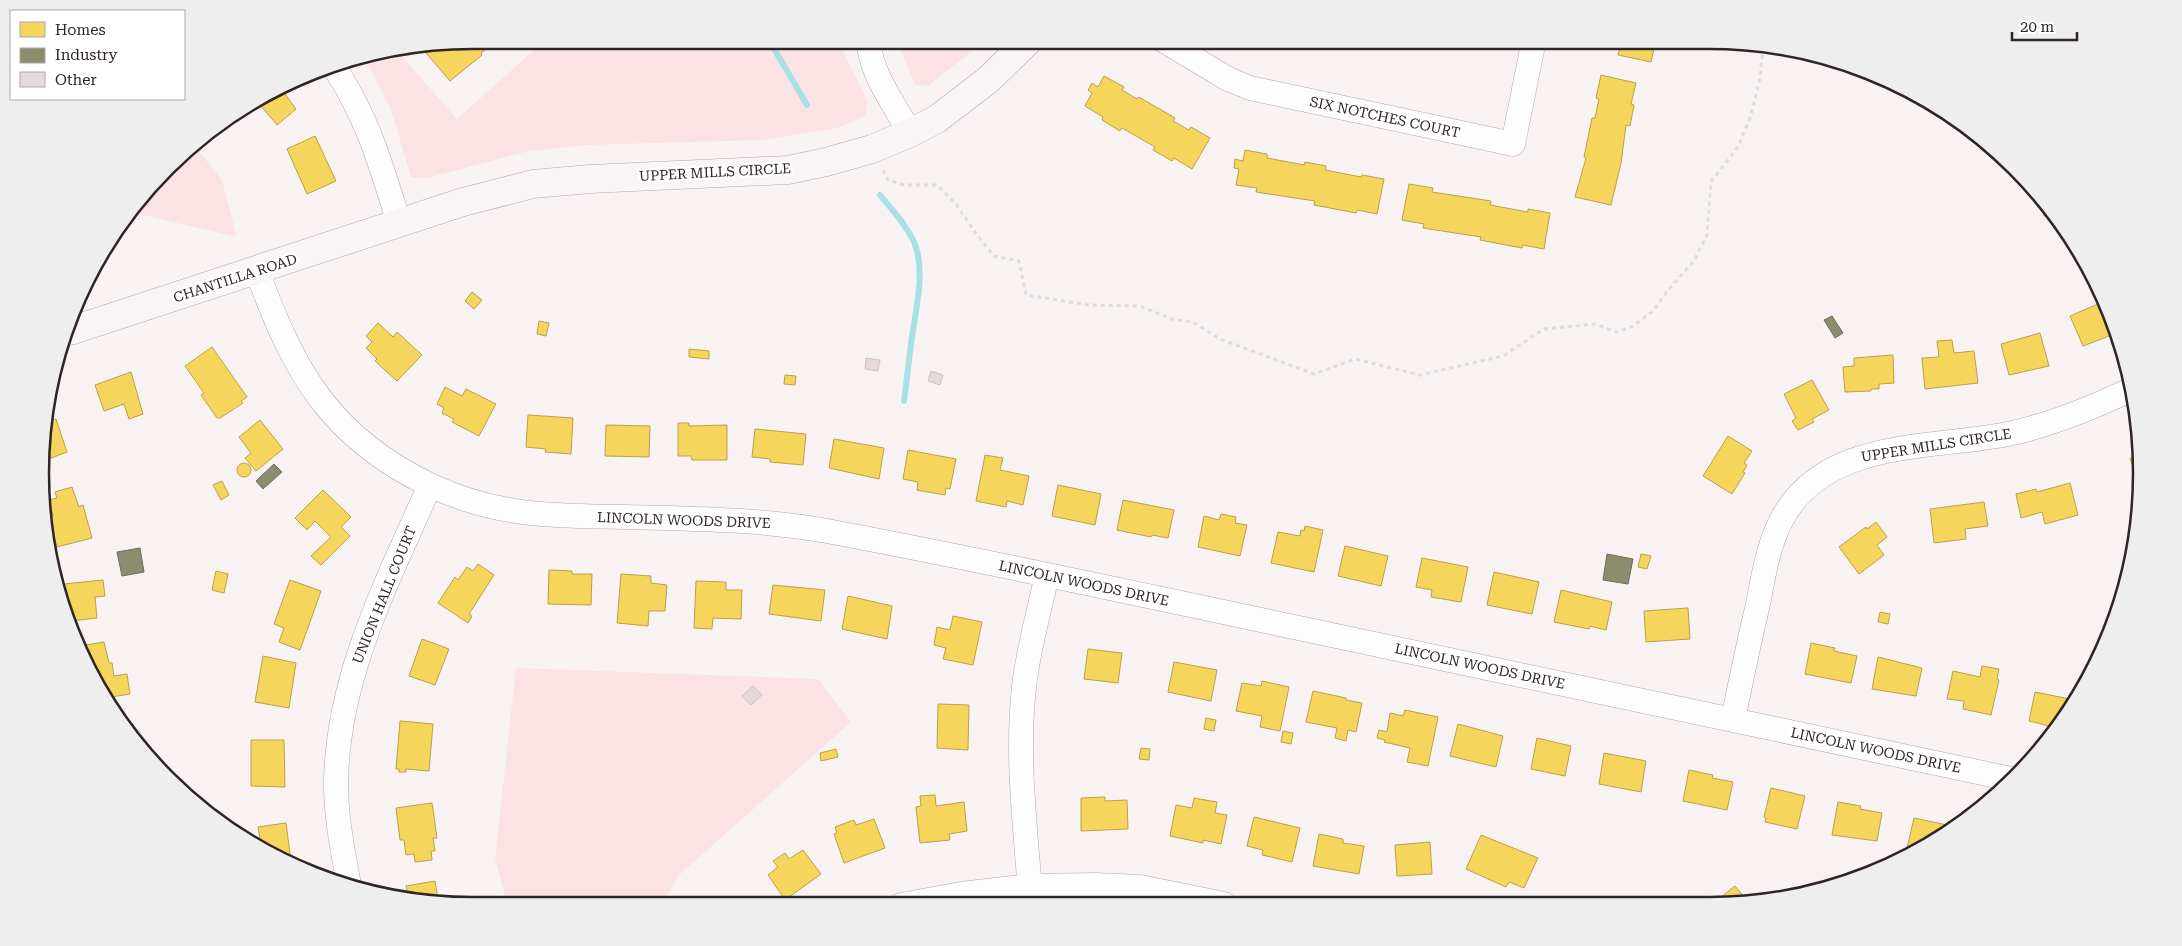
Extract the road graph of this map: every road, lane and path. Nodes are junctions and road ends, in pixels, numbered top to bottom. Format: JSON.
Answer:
{"nodes":[{"id":1,"x":869,"y":49,"type":"edge"},
{"id":2,"x":1021,"y":49,"type":"edge"},
{"id":3,"x":1178,"y":49,"type":"edge"},
{"id":4,"x":1532,"y":49,"type":"edge"},
{"id":5,"x":1763,"y":52,"type":"edge"},
{"id":6,"x":337,"y":71,"type":"edge"},
{"id":7,"x":910,"y":133,"type":"junction"},
{"id":8,"x":872,"y":148,"type":"junction"},
{"id":9,"x":399,"y":223,"type":"junction"},
{"id":10,"x":257,"y":271,"type":"junction"},
{"id":11,"x":74,"y":330,"type":"edge"},
{"id":12,"x":2125,"y":392,"type":"edge"},
{"id":13,"x":430,"y":485,"type":"junction"},
{"id":14,"x":1047,"y":575,"type":"junction"},
{"id":15,"x":1732,"y":719,"type":"junction"},
{"id":16,"x":2004,"y":778,"type":"edge"},
{"id":17,"x":348,"y":878,"type":"edge"},
{"id":18,"x":1031,"y":895,"type":"edge"},
{"id":19,"x":945,"y":897,"type":"edge"},
{"id":20,"x":1189,"y":897,"type":"edge"}],
"edges":[{"from":1,"to":7,"type":"street"},
{"from":2,"to":7,"type":"street","name":"UPPER MILLS CIRCLE"},
{"from":3,"to":4,"type":"street","name":"SIX NOTCHES COURT"},
{"from":5,"to":8,"type":"path"},
{"from":6,"to":9,"type":"street"},
{"from":7,"to":8,"type":"street","name":"UPPER MILLS CIRCLE"},
{"from":8,"to":9,"type":"street","name":"UPPER MILLS CIRCLE"},
{"from":9,"to":10,"type":"street","name":"CHANTILLA ROAD"},
{"from":10,"to":11,"type":"street","name":"CHANTILLA ROAD"},
{"from":10,"to":13,"type":"street","name":"LINCOLN WOODS DRIVE"},
{"from":12,"to":15,"type":"street","name":"UPPER MILLS CIRCLE"},
{"from":13,"to":14,"type":"street","name":"LINCOLN WOODS DRIVE"},
{"from":13,"to":17,"type":"street","name":"UNION HALL COURT"},
{"from":14,"to":15,"type":"street","name":"LINCOLN WOODS DRIVE"},
{"from":14,"to":18,"type":"street"},
{"from":15,"to":16,"type":"street","name":"LINCOLN WOODS DRIVE"},
{"from":18,"to":19,"type":"street"},
{"from":18,"to":20,"type":"street"}]}
